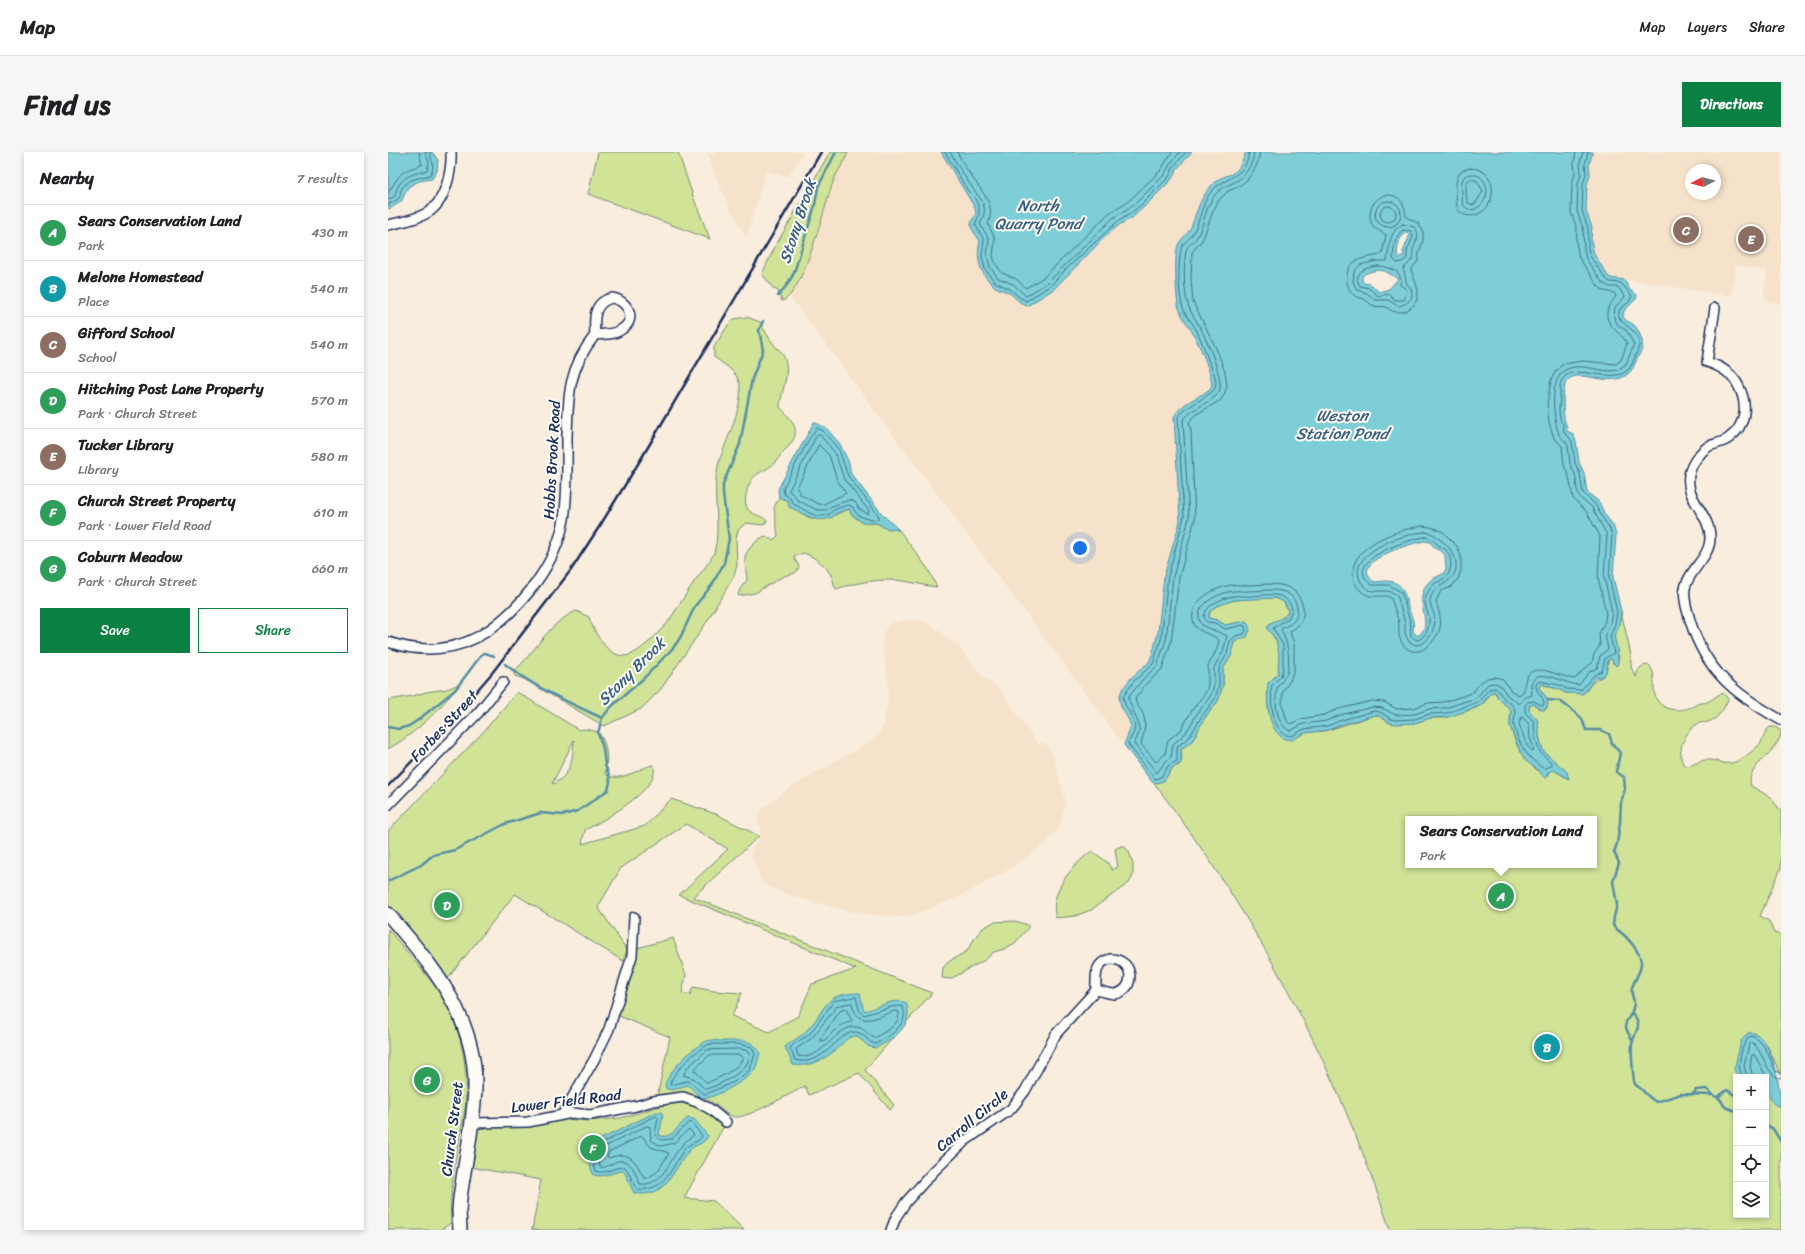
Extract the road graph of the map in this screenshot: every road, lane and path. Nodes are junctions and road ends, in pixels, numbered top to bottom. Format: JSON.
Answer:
{"nodes":[{"id":1,"x":451,"y":152,"type":"edge"},
{"id":2,"x":388,"y":225,"type":"edge"},
{"id":3,"x":1715,"y":308,"type":"dead end"},
{"id":4,"x":595,"y":335,"type":"junction"},
{"id":5,"x":388,"y":642,"type":"edge"},
{"id":6,"x":502,"y":682,"type":"dead end"},
{"id":7,"x":1781,"y":720,"type":"edge"},
{"id":8,"x":388,"y":805,"type":"edge"},
{"id":9,"x":388,"y":914,"type":"edge"},
{"id":10,"x":634,"y":917,"type":"dead end"},
{"id":11,"x":1096,"y":990,"type":"dead end"},
{"id":12,"x":563,"y":1114,"type":"junction"},
{"id":13,"x":726,"y":1122,"type":"dead end"},
{"id":14,"x":472,"y":1123,"type":"junction"},
{"id":15,"x":460,"y":1230,"type":"edge"},
{"id":16,"x":891,"y":1230,"type":"edge"}],
"edges":[{"from":1,"to":2,"type":"street"},
{"from":3,"to":7,"type":"street"},
{"from":4,"to":4,"type":"street"},
{"from":4,"to":5,"type":"street","name":"Hobbs Brook Road"},
{"from":6,"to":8,"type":"street","name":"Forbes Street"},
{"from":9,"to":14,"type":"street","name":"Church Street"},
{"from":10,"to":12,"type":"street"},
{"from":11,"to":16,"type":"street","name":"Carroll Circle"},
{"from":12,"to":13,"type":"street","name":"Lower Field Road"},
{"from":12,"to":14,"type":"street","name":"Lower Field Road"},
{"from":14,"to":15,"type":"street","name":"Church Street"}]}
